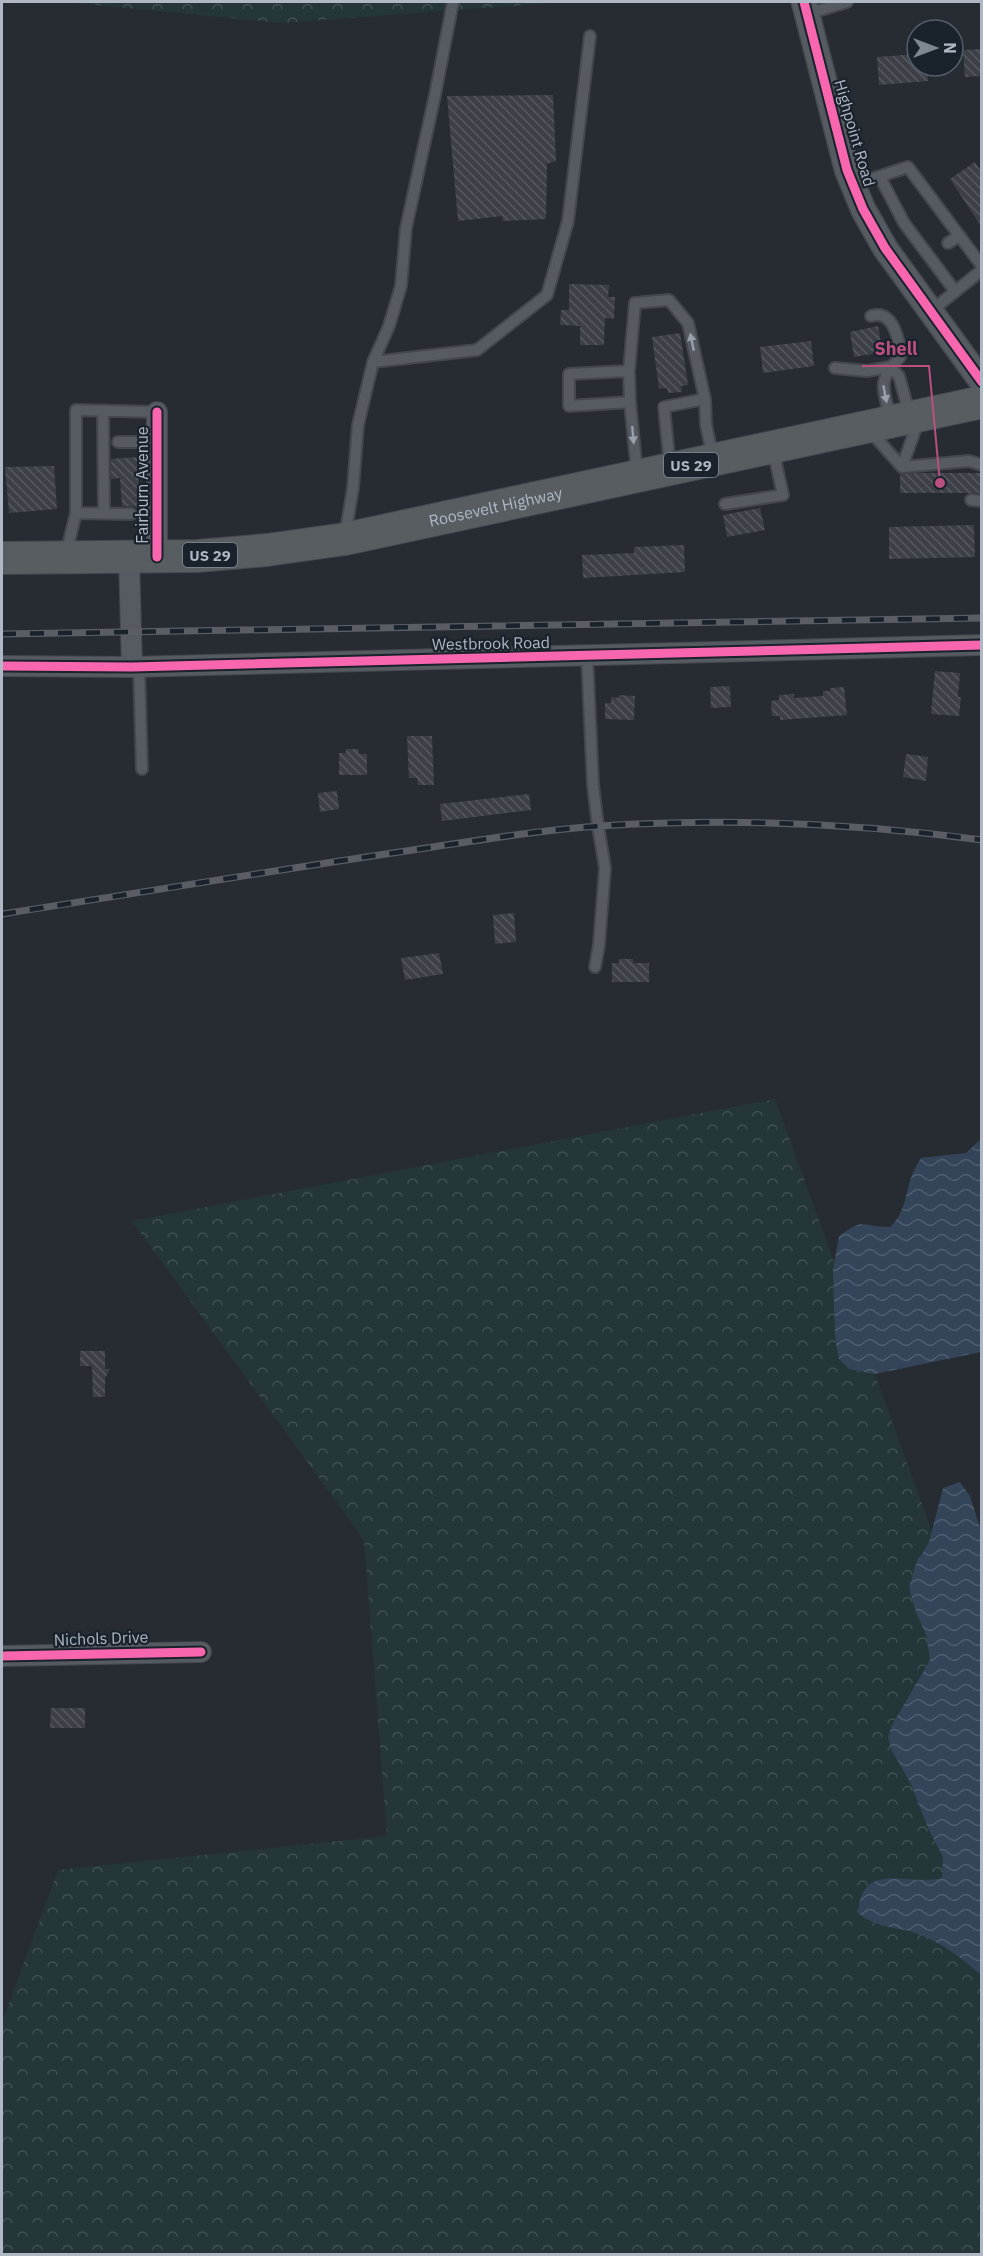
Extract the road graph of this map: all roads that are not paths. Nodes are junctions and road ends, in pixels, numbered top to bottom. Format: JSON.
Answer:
{"nodes":[{"id":1,"x":453,"y":2,"type":"edge"},
{"id":2,"x":847,"y":2,"type":"edge"},
{"id":3,"x":806,"y":8,"type":"edge"},
{"id":4,"x":590,"y":36,"type":"dead end"},
{"id":5,"x":880,"y":177,"type":"junction"},
{"id":6,"x":853,"y":185,"type":"junction"},
{"id":7,"x":959,"y":236,"type":"junction"},
{"id":8,"x":948,"y":243,"type":"dead end"},
{"id":9,"x":981,"y":268,"type":"edge"},
{"id":10,"x":955,"y":291,"type":"junction"},
{"id":11,"x":930,"y":312,"type":"junction"},
{"id":12,"x":871,"y":315,"type":"dead end"},
{"id":13,"x":373,"y":362,"type":"junction"},
{"id":14,"x":834,"y":368,"type":"dead end"},
{"id":15,"x":890,"y":368,"type":"junction"},
{"id":16,"x":629,"y":370,"type":"junction"},
{"id":17,"x":981,"y":382,"type":"edge"},
{"id":18,"x":705,"y":399,"type":"junction"},
{"id":19,"x":630,"y":402,"type":"junction"},
{"id":20,"x":981,"y":402,"type":"edge"},
{"id":21,"x":103,"y":412,"type":"junction"},
{"id":22,"x":157,"y":412,"type":"joint"},
{"id":23,"x":897,"y":420,"type":"junction"},
{"id":24,"x":118,"y":442,"type":"dead end"},
{"id":25,"x":158,"y":442,"type":"junction"},
{"id":26,"x":773,"y":448,"type":"junction"},
{"id":27,"x":714,"y":460,"type":"junction"},
{"id":28,"x":981,"y":465,"type":"edge"},
{"id":29,"x":902,"y":467,"type":"junction"},
{"id":30,"x":670,"y":470,"type":"junction"},
{"id":31,"x":637,"y":477,"type":"junction"},
{"id":32,"x":725,"y":504,"type":"dead end"},
{"id":33,"x":76,"y":513,"type":"junction"},
{"id":34,"x":104,"y":513,"type":"junction"},
{"id":35,"x":131,"y":514,"type":"dead end"},
{"id":36,"x":345,"y":539,"type":"junction"},
{"id":37,"x":66,"y":557,"type":"junction"},
{"id":38,"x":143,"y":557,"type":"junction"},
{"id":39,"x":2,"y":558,"type":"edge"},
{"id":40,"x":981,"y":645,"type":"edge"},
{"id":41,"x":587,"y":655,"type":"junction"},
{"id":42,"x":2,"y":666,"type":"edge"},
{"id":43,"x":135,"y":667,"type":"junction"},
{"id":44,"x":142,"y":769,"type":"dead end"},
{"id":45,"x":595,"y":967,"type":"dead end"},
{"id":46,"x":201,"y":1652,"type":"dead end"},
{"id":47,"x":2,"y":1656,"type":"edge"}],
"edges":[{"from":1,"to":13,"type":"lane"},
{"from":2,"to":3,"type":"lane"},
{"from":3,"to":6,"type":"street","name":"Highpoint Road"},
{"from":4,"to":13,"type":"lane"},
{"from":5,"to":6,"type":"lane"},
{"from":5,"to":7,"type":"lane"},
{"from":5,"to":10,"type":"lane"},
{"from":6,"to":11,"type":"street","name":"Highpoint Road"},
{"from":7,"to":8,"type":"lane"},
{"from":7,"to":9,"type":"lane"},
{"from":9,"to":10,"type":"lane"},
{"from":10,"to":11,"type":"lane"},
{"from":11,"to":17,"type":"street","name":"Highpoint Road"},
{"from":12,"to":15,"type":"lane"},
{"from":13,"to":36,"type":"lane"},
{"from":14,"to":15,"type":"lane"},
{"from":15,"to":23,"type":"lane"},
{"from":15,"to":23,"type":"lane","one_way":true},
{"from":18,"to":16,"type":"lane","one_way":true},
{"from":16,"to":19,"type":"lane"},
{"from":16,"to":19,"type":"lane"},
{"from":18,"to":27,"type":"lane"},
{"from":18,"to":30,"type":"lane"},
{"from":19,"to":31,"type":"lane","one_way":true},
{"from":20,"to":23,"type":"main road","name":"Roosevelt Highway","number":"US 29"},
{"from":21,"to":22,"type":"lane"},
{"from":21,"to":33,"type":"lane"},
{"from":21,"to":34,"type":"lane"},
{"from":22,"to":25,"type":"street","name":"Fairburn Avenue"},
{"from":23,"to":26,"type":"main road","name":"Roosevelt Highway","number":"US 29"},
{"from":23,"to":29,"type":"lane"},
{"from":23,"to":29,"type":"lane"},
{"from":24,"to":25,"type":"lane"},
{"from":25,"to":38,"type":"street","name":"Fairburn Avenue"},
{"from":26,"to":27,"type":"main road","name":"Roosevelt Highway","number":"US 29"},
{"from":26,"to":32,"type":"lane"},
{"from":27,"to":30,"type":"main road","name":"Roosevelt Highway","number":"US 29"},
{"from":28,"to":29,"type":"lane"},
{"from":30,"to":31,"type":"main road","name":"Roosevelt Highway","number":"US 29"},
{"from":31,"to":36,"type":"main road","name":"Roosevelt Highway","number":"US 29"},
{"from":33,"to":34,"type":"lane"},
{"from":33,"to":37,"type":"lane"},
{"from":34,"to":35,"type":"lane"},
{"from":36,"to":38,"type":"main road","name":"Roosevelt Highway","number":"US 29"},
{"from":37,"to":38,"type":"main road","name":"Roosevelt Highway","number":"US 29"},
{"from":37,"to":39,"type":"main road","name":"Roosevelt Highway","number":"US 29"},
{"from":38,"to":43,"type":"street","name":"Fairburn Avenue"},
{"from":40,"to":41,"type":"street","name":"Westbrook Road"},
{"from":41,"to":43,"type":"street","name":"Westbrook Road"},
{"from":41,"to":45,"type":"lane"},
{"from":42,"to":43,"type":"street","name":"Westbrook Road"},
{"from":43,"to":44,"type":"lane"},
{"from":46,"to":47,"type":"street","name":"Nichols Drive"}]}
